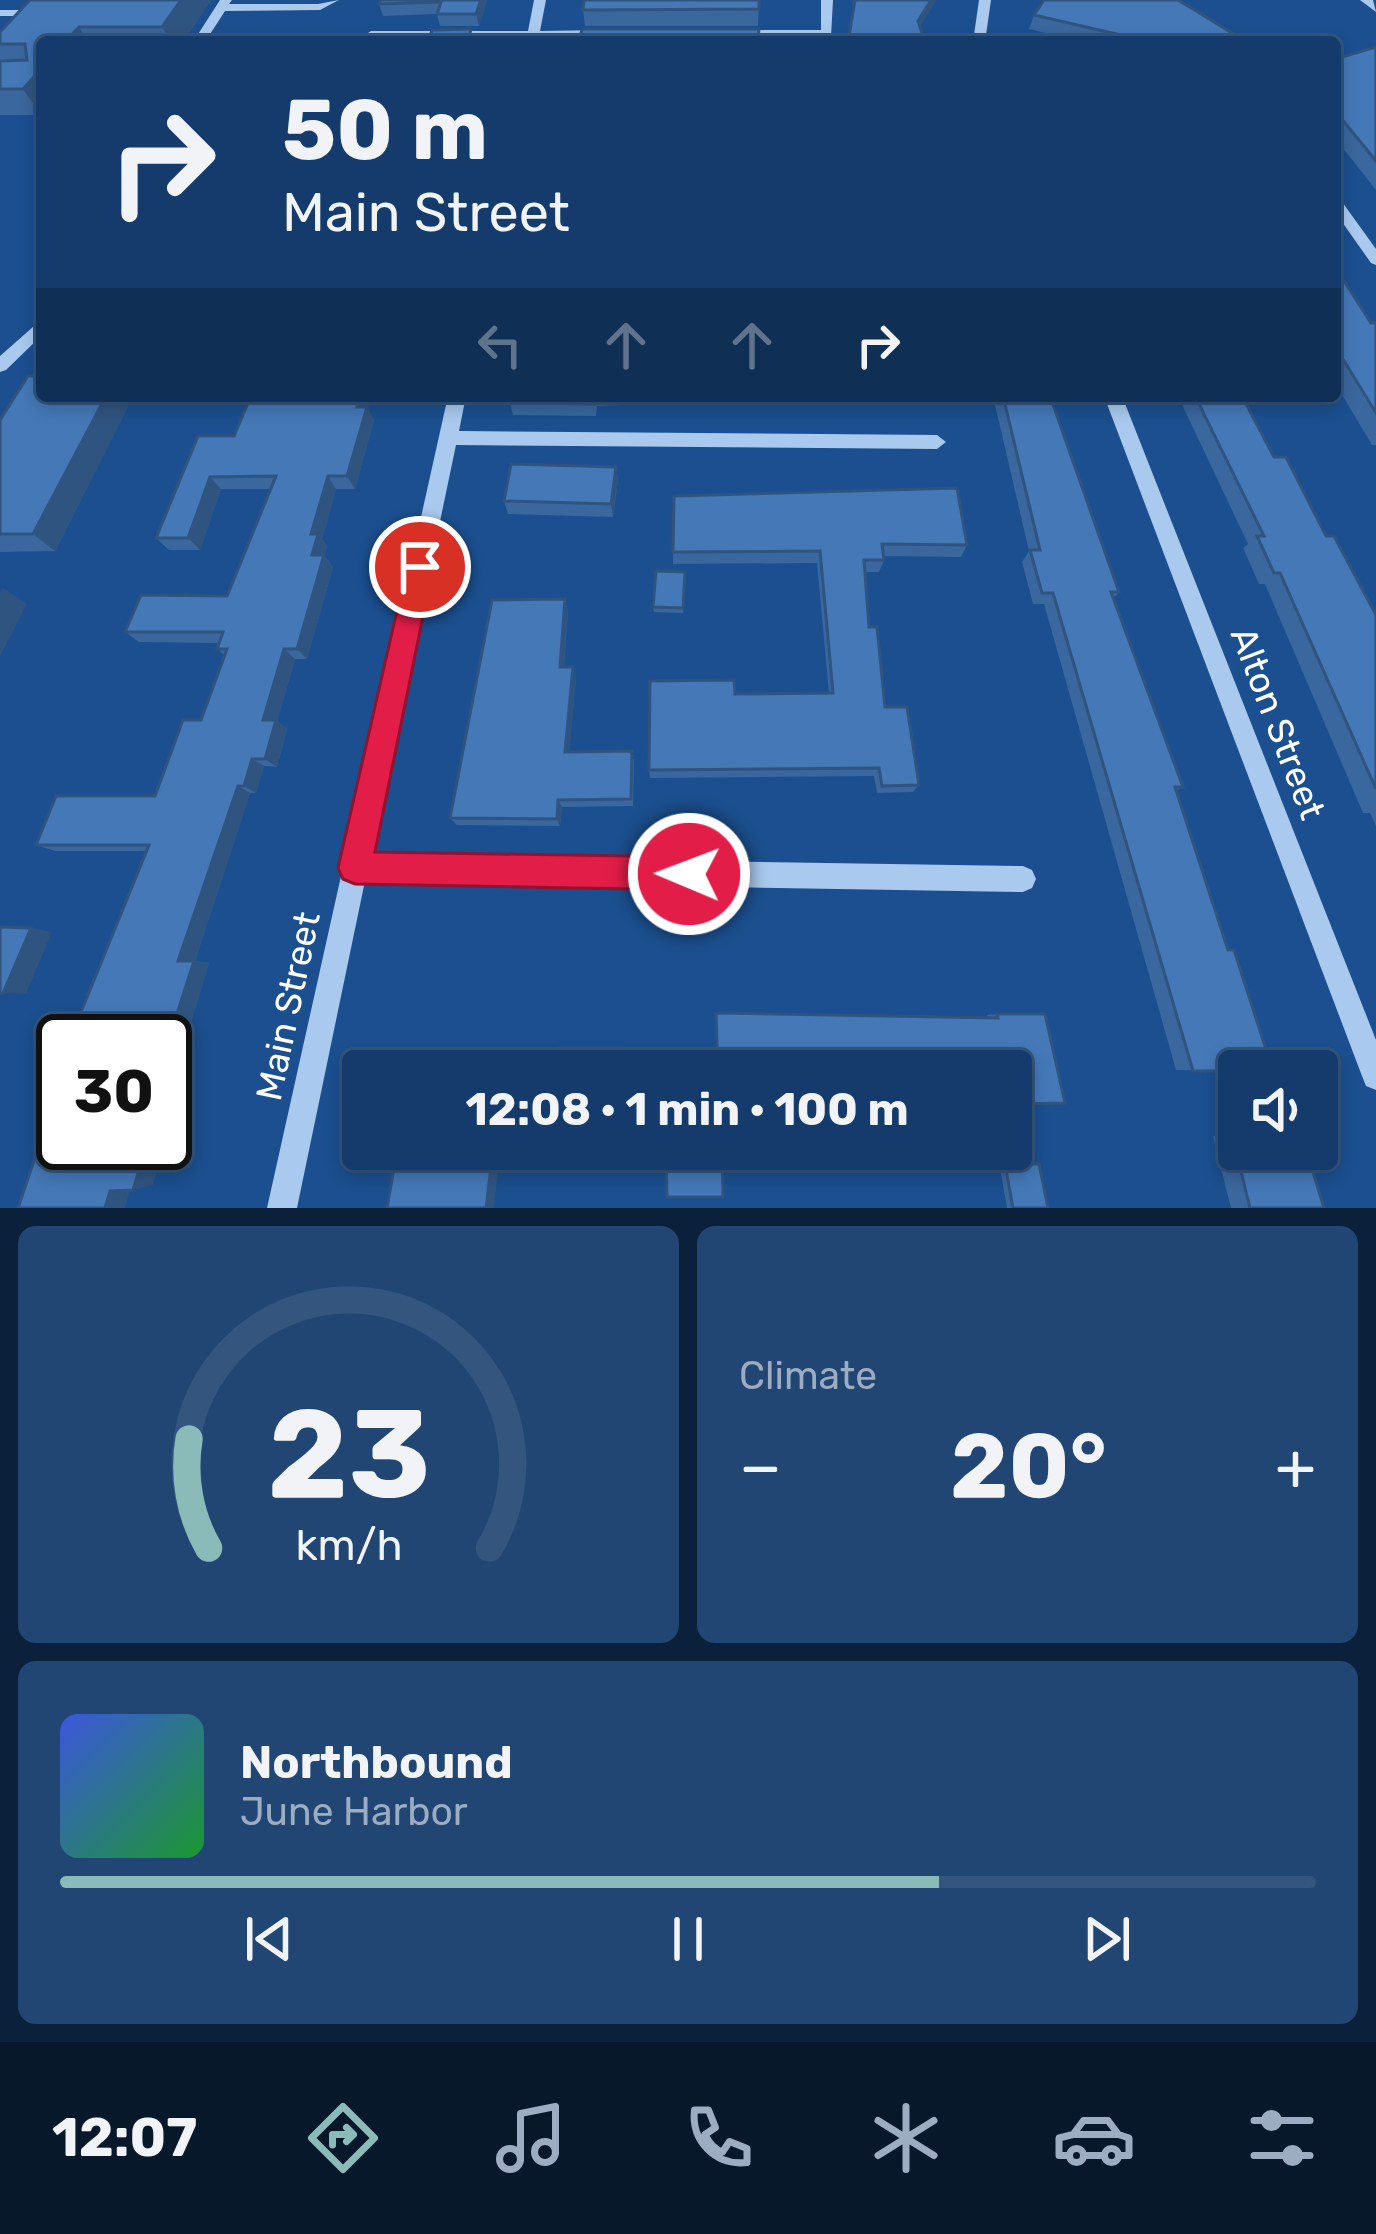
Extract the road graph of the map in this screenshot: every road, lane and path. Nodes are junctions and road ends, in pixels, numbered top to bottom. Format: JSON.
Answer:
{"nodes":[{"id":1,"x":52,"y":0,"type":"edge"},
{"id":2,"x":333,"y":0,"type":"edge"},
{"id":3,"x":541,"y":0,"type":"edge"},
{"id":4,"x":827,"y":0,"type":"edge"},
{"id":5,"x":985,"y":0,"type":"edge"},
{"id":6,"x":1366,"y":0,"type":"edge"},
{"id":7,"x":224,"y":4,"type":"edge"},
{"id":8,"x":1376,"y":9,"type":"edge"},
{"id":9,"x":0,"y":13,"type":"edge"},
{"id":10,"x":39,"y":14,"type":"junction"},
{"id":11,"x":26,"y":28,"type":"edge"},
{"id":12,"x":615,"y":34,"type":"edge"},
{"id":13,"x":710,"y":34,"type":"edge"},
{"id":14,"x":371,"y":35,"type":"dead end"},
{"id":15,"x":203,"y":36,"type":"edge"},
{"id":16,"x":425,"y":36,"type":"edge"},
{"id":17,"x":532,"y":36,"type":"edge"},
{"id":18,"x":574,"y":36,"type":"edge"},
{"id":19,"x":980,"y":36,"type":"edge"},
{"id":20,"x":1341,"y":210,"type":"edge"},
{"id":21,"x":1376,"y":260,"type":"edge"},
{"id":22,"x":36,"y":331,"type":"edge"},
{"id":23,"x":0,"y":366,"type":"edge"},
{"id":24,"x":456,"y":402,"type":"edge"},
{"id":25,"x":1115,"y":402,"type":"edge"},
{"id":26,"x":448,"y":438,"type":"junction"},
{"id":27,"x":937,"y":442,"type":"dead end"},
{"id":28,"x":355,"y":868,"type":"junction"},
{"id":29,"x":1024,"y":879,"type":"dead end"},
{"id":30,"x":1376,"y":1076,"type":"edge"},
{"id":31,"x":281,"y":1208,"type":"edge"}],
"edges":[{"from":1,"to":10,"type":"street"},
{"from":2,"to":7,"type":"street"},
{"from":3,"to":17,"type":"street"},
{"from":4,"to":13,"type":"street"},
{"from":5,"to":19,"type":"street"},
{"from":6,"to":8,"type":"street"},
{"from":7,"to":15,"type":"street"},
{"from":9,"to":10,"type":"street"},
{"from":10,"to":11,"type":"street"},
{"from":12,"to":18,"type":"street"},
{"from":14,"to":16,"type":"street"},
{"from":20,"to":21,"type":"street"},
{"from":22,"to":23,"type":"street"},
{"from":24,"to":26,"type":"street","name":"Main Street"},
{"from":25,"to":30,"type":"street","name":"Alton Street"},
{"from":26,"to":27,"type":"street"},
{"from":26,"to":28,"type":"street","name":"Main Street"},
{"from":28,"to":29,"type":"street"},
{"from":28,"to":31,"type":"street","name":"Main Street"}]}
